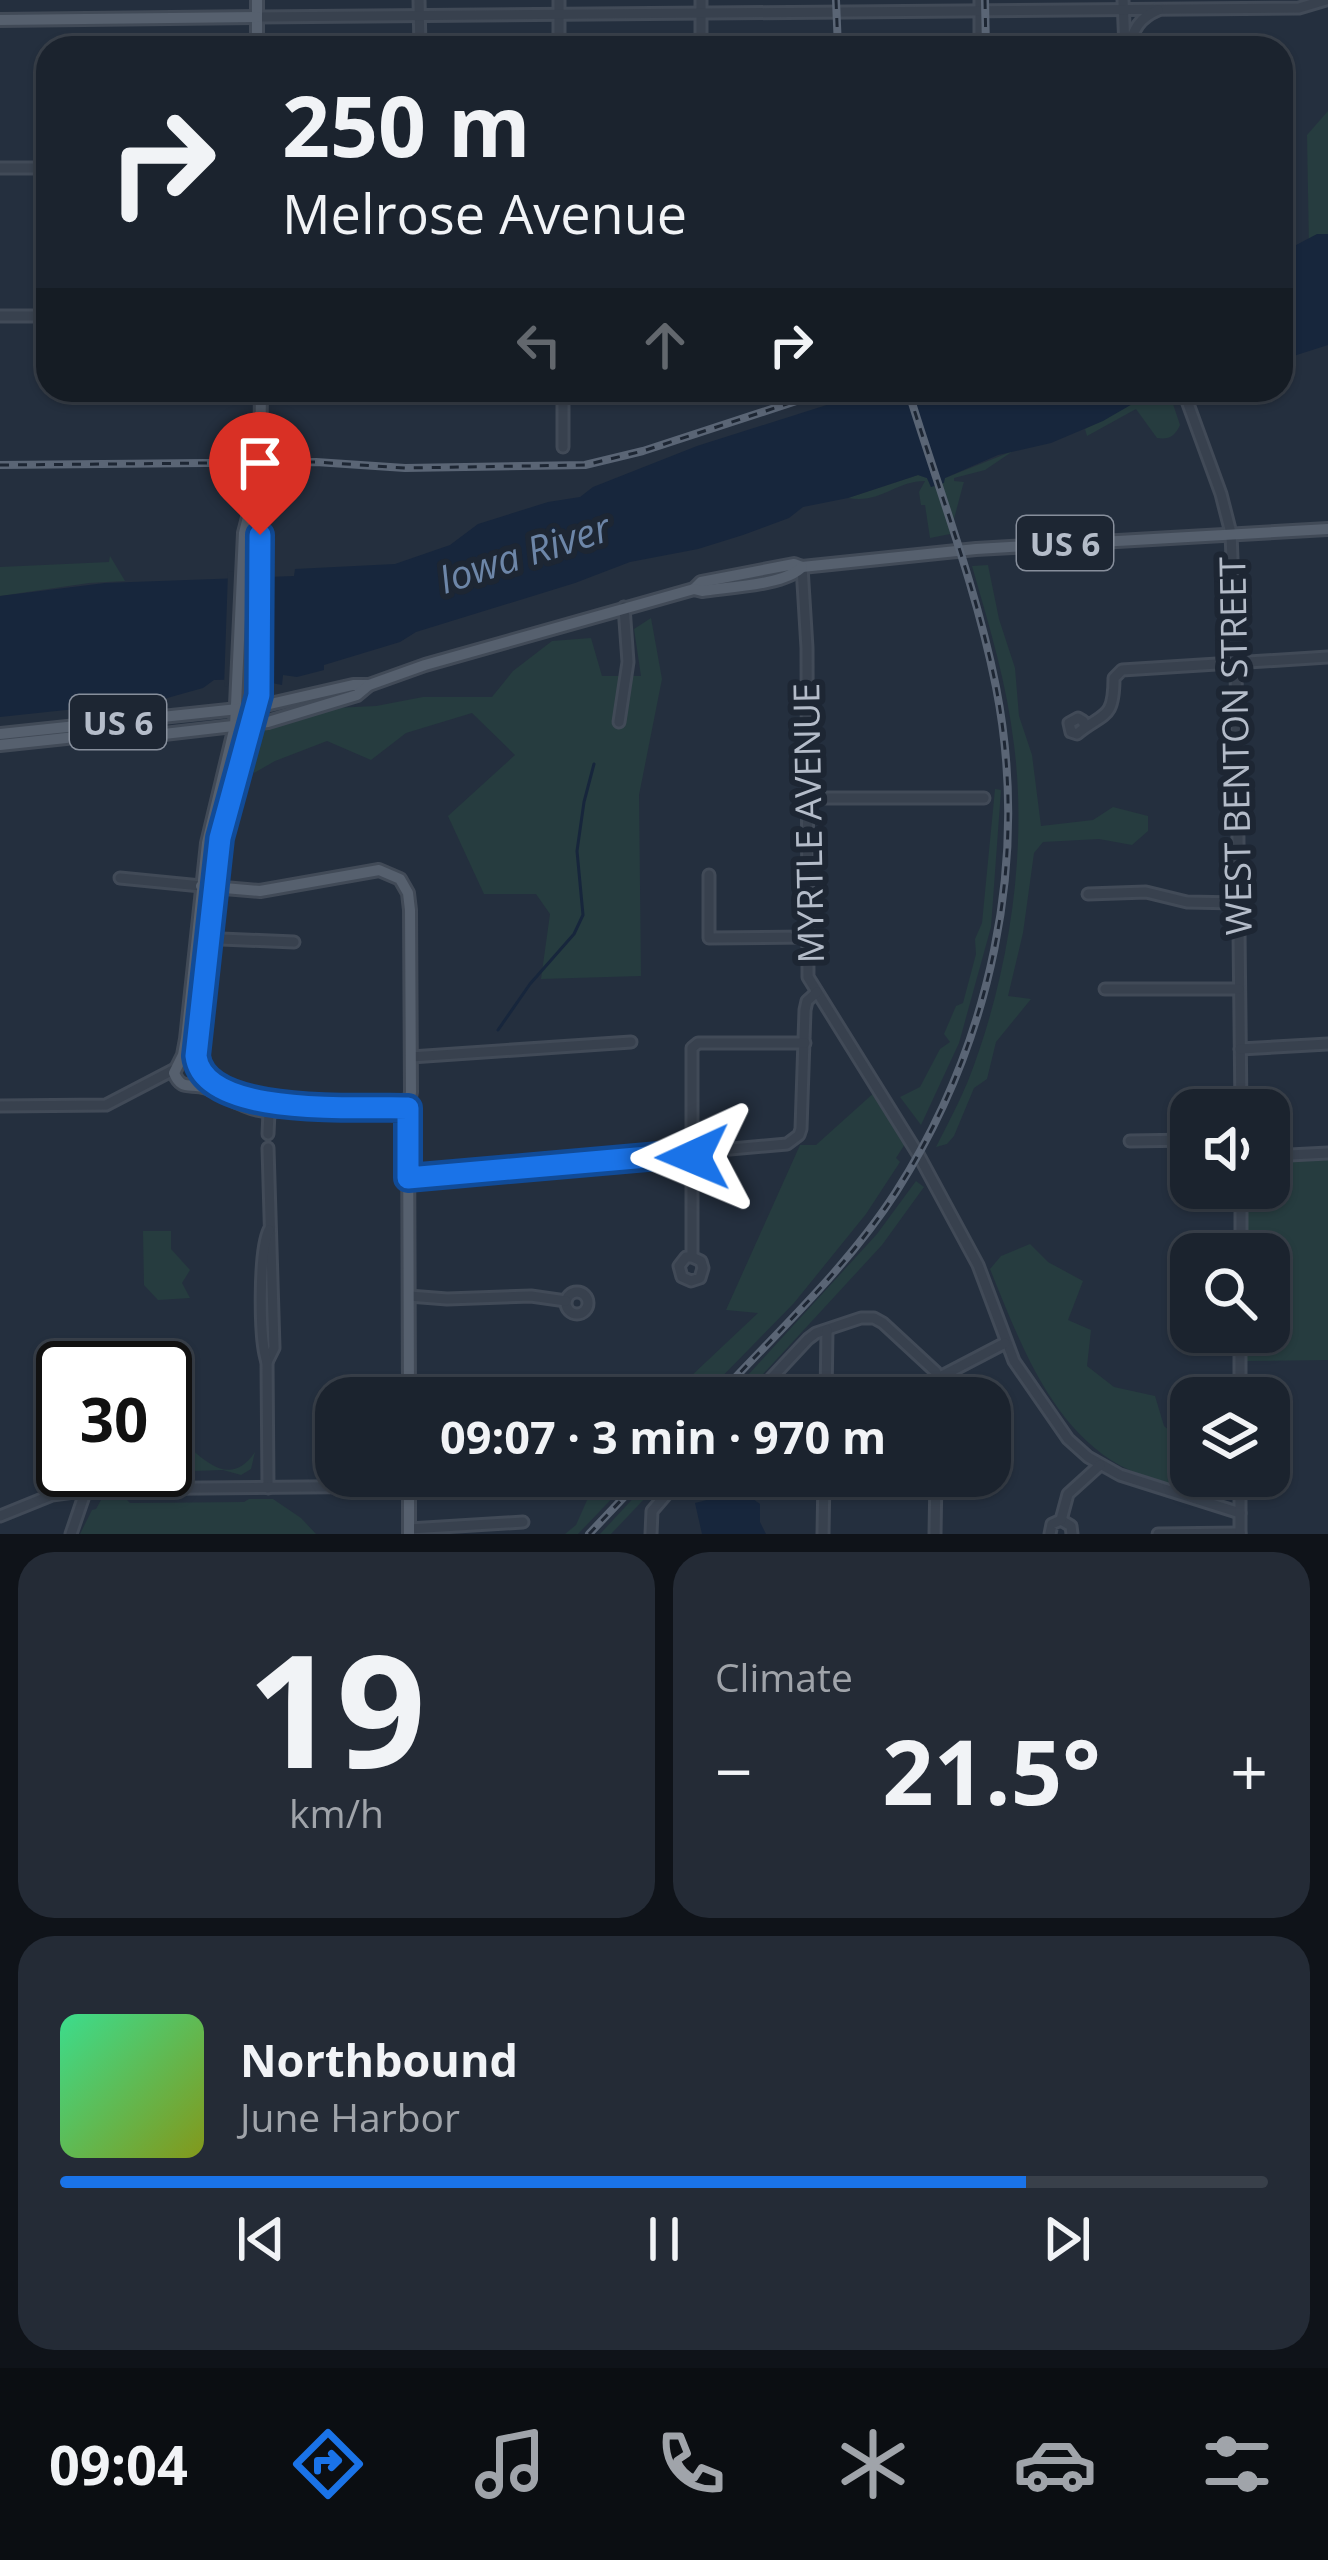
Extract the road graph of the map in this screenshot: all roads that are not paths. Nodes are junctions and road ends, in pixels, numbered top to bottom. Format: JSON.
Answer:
{"nodes":[{"id":1,"x":257,"y":0,"type":"edge"},
{"id":2,"x":419,"y":0,"type":"edge"},
{"id":3,"x":559,"y":0,"type":"edge"},
{"id":4,"x":701,"y":0,"type":"edge"},
{"id":5,"x":1326,"y":0,"type":"edge"},
{"id":6,"x":980,"y":5,"type":"edge"},
{"id":7,"x":1123,"y":5,"type":"edge"},
{"id":8,"x":807,"y":6,"type":"edge"},
{"id":9,"x":1164,"y":9,"type":"junction"},
{"id":10,"x":701,"y":13,"type":"junction"},
{"id":11,"x":559,"y":14,"type":"junction"},
{"id":12,"x":419,"y":16,"type":"junction"},
{"id":13,"x":257,"y":17,"type":"junction"},
{"id":14,"x":0,"y":20,"type":"edge"},
{"id":15,"x":257,"y":36,"type":"edge"},
{"id":16,"x":420,"y":36,"type":"edge"},
{"id":17,"x":559,"y":36,"type":"edge"},
{"id":18,"x":701,"y":36,"type":"edge"},
{"id":19,"x":980,"y":36,"type":"edge"},
{"id":20,"x":1126,"y":36,"type":"edge"},
{"id":21,"x":1131,"y":36,"type":"edge"},
{"id":22,"x":0,"y":168,"type":"edge"},
{"id":23,"x":36,"y":168,"type":"edge"},
{"id":24,"x":0,"y":316,"type":"edge"},
{"id":25,"x":36,"y":316,"type":"edge"},
{"id":26,"x":260,"y":402,"type":"edge"},
{"id":27,"x":563,"y":402,"type":"edge"},
{"id":28,"x":1187,"y":402,"type":"edge"},
{"id":29,"x":563,"y":447,"type":"dead end"},
{"id":30,"x":260,"y":470,"type":"junction"},
{"id":31,"x":1328,"y":529,"type":"edge"},
{"id":32,"x":1231,"y":533,"type":"junction"},
{"id":33,"x":802,"y":567,"type":"junction"},
{"id":34,"x":624,"y":608,"type":"junction"},
{"id":35,"x":1328,"y":657,"type":"edge"},
{"id":36,"x":1236,"y":663,"type":"junction"},
{"id":37,"x":369,"y":685,"type":"junction"},
{"id":38,"x":256,"y":707,"type":"junction"},
{"id":39,"x":236,"y":710,"type":"junction"},
{"id":40,"x":619,"y":722,"type":"dead end"},
{"id":41,"x":251,"y":725,"type":"junction"},
{"id":42,"x":235,"y":727,"type":"junction"},
{"id":43,"x":1085,"y":727,"type":"dead end"},
{"id":44,"x":0,"y":734,"type":"edge"},
{"id":45,"x":0,"y":745,"type":"edge"},
{"id":46,"x":808,"y":798,"type":"junction"},
{"id":47,"x":984,"y":798,"type":"dead end"},
{"id":48,"x":218,"y":848,"type":"junction"},
{"id":49,"x":709,"y":875,"type":"dead end"},
{"id":50,"x":120,"y":878,"type":"dead end"},
{"id":51,"x":208,"y":887,"type":"junction"},
{"id":52,"x":242,"y":891,"type":"junction"},
{"id":53,"x":1088,"y":894,"type":"dead end"},
{"id":54,"x":1238,"y":903,"type":"junction"},
{"id":55,"x":204,"y":938,"type":"junction"},
{"id":56,"x":807,"y":938,"type":"junction"},
{"id":57,"x":294,"y":942,"type":"dead end"},
{"id":58,"x":1105,"y":989,"type":"dead end"},
{"id":59,"x":1239,"y":989,"type":"junction"},
{"id":60,"x":817,"y":992,"type":"junction"},
{"id":61,"x":631,"y":1042,"type":"dead end"},
{"id":62,"x":805,"y":1043,"type":"junction"},
{"id":63,"x":1328,"y":1044,"type":"edge"},
{"id":64,"x":1240,"y":1049,"type":"junction"},
{"id":65,"x":411,"y":1058,"type":"junction"},
{"id":66,"x":198,"y":1066,"type":"junction"},
{"id":67,"x":181,"y":1075,"type":"junction"},
{"id":68,"x":1241,"y":1089,"type":"edge"},
{"id":69,"x":0,"y":1106,"type":"edge"},
{"id":70,"x":292,"y":1107,"type":"junction"},
{"id":71,"x":408,"y":1108,"type":"junction"},
{"id":72,"x":268,"y":1112,"type":"junction"},
{"id":73,"x":268,"y":1134,"type":"dead end"},
{"id":74,"x":1170,"y":1140,"type":"edge"},
{"id":75,"x":1130,"y":1141,"type":"dead end"},
{"id":76,"x":268,"y":1148,"type":"dead end"},
{"id":77,"x":693,"y":1153,"type":"junction"},
{"id":78,"x":1328,"y":1153,"type":"edge"},
{"id":79,"x":1290,"y":1155,"type":"edge"},
{"id":80,"x":408,"y":1178,"type":"junction"},
{"id":81,"x":692,"y":1256,"type":"dead end"},
{"id":82,"x":409,"y":1296,"type":"junction"},
{"id":83,"x":566,"y":1301,"type":"dead end"},
{"id":84,"x":827,"y":1330,"type":"junction"},
{"id":85,"x":1005,"y":1343,"type":"junction"},
{"id":86,"x":409,"y":1377,"type":"edge"},
{"id":87,"x":773,"y":1377,"type":"edge"},
{"id":88,"x":826,"y":1377,"type":"edge"},
{"id":89,"x":938,"y":1377,"type":"edge"},
{"id":90,"x":940,"y":1377,"type":"edge"},
{"id":91,"x":1100,"y":1465,"type":"junction"},
{"id":92,"x":315,"y":1486,"type":"edge"},
{"id":93,"x":268,"y":1488,"type":"junction"},
{"id":94,"x":192,"y":1489,"type":"edge"},
{"id":95,"x":51,"y":1497,"type":"edge"},
{"id":96,"x":84,"y":1497,"type":"edge"},
{"id":97,"x":409,"y":1497,"type":"edge"},
{"id":98,"x":662,"y":1497,"type":"edge"},
{"id":99,"x":824,"y":1497,"type":"edge"},
{"id":100,"x":936,"y":1497,"type":"edge"},
{"id":101,"x":1240,"y":1497,"type":"edge"},
{"id":102,"x":1240,"y":1513,"type":"junction"},
{"id":103,"x":0,"y":1516,"type":"edge"},
{"id":104,"x":1061,"y":1520,"type":"junction"},
{"id":105,"x":523,"y":1522,"type":"dead end"},
{"id":106,"x":409,"y":1531,"type":"edge"},
{"id":107,"x":71,"y":1534,"type":"edge"},
{"id":108,"x":651,"y":1534,"type":"edge"},
{"id":109,"x":823,"y":1534,"type":"edge"},
{"id":110,"x":935,"y":1534,"type":"edge"},
{"id":111,"x":1050,"y":1534,"type":"edge"},
{"id":112,"x":1072,"y":1534,"type":"edge"},
{"id":113,"x":1158,"y":1534,"type":"edge"},
{"id":114,"x":1240,"y":1534,"type":"edge"}],
"edges":[{"from":1,"to":13,"type":"main road"},
{"from":2,"to":12,"type":"street"},
{"from":3,"to":11,"type":"street"},
{"from":4,"to":10,"type":"street"},
{"from":5,"to":9,"type":"street"},
{"from":6,"to":7,"type":"street"},
{"from":6,"to":8,"type":"street"},
{"from":6,"to":19,"type":"street"},
{"from":7,"to":9,"type":"street"},
{"from":7,"to":20,"type":"street"},
{"from":8,"to":10,"type":"street"},
{"from":9,"to":21,"type":"street"},
{"from":10,"to":11,"type":"street"},
{"from":10,"to":18,"type":"street"},
{"from":11,"to":12,"type":"street"},
{"from":11,"to":17,"type":"street"},
{"from":12,"to":13,"type":"street"},
{"from":12,"to":16,"type":"street"},
{"from":13,"to":14,"type":"main road"},
{"from":13,"to":15,"type":"main road"},
{"from":22,"to":23,"type":"street"},
{"from":24,"to":25,"type":"street"},
{"from":26,"to":30,"type":"main road"},
{"from":27,"to":29,"type":"street"},
{"from":28,"to":32,"type":"street","name":"WEST BENTON STREET"},
{"from":30,"to":38,"type":"main road"},
{"from":30,"to":39,"type":"main road"},
{"from":31,"to":32,"type":"main road","number":"US 6"},
{"from":32,"to":33,"type":"main road","number":"US 6"},
{"from":32,"to":36,"type":"street","name":"WEST BENTON STREET"},
{"from":33,"to":34,"type":"main road","number":"US 6"},
{"from":33,"to":46,"type":"street","name":"MYRTLE AVENUE"},
{"from":34,"to":37,"type":"main road","number":"US 6"},
{"from":34,"to":40,"type":"street"},
{"from":35,"to":36,"type":"street"},
{"from":36,"to":43,"type":"street"},
{"from":36,"to":54,"type":"street","name":"WEST BENTON STREET"},
{"from":37,"to":38,"type":"main road","number":"US 6"},
{"from":37,"to":41,"type":"main road","number":"US 6"},
{"from":38,"to":39,"type":"main road","number":"US 6"},
{"from":38,"to":41,"type":"main road"},
{"from":39,"to":42,"type":"main road"},
{"from":39,"to":44,"type":"main road","number":"US 6"},
{"from":41,"to":42,"type":"main road","number":"US 6"},
{"from":41,"to":48,"type":"main road"},
{"from":42,"to":45,"type":"main road","number":"US 6"},
{"from":42,"to":51,"type":"main road"},
{"from":46,"to":47,"type":"street"},
{"from":46,"to":56,"type":"street","name":"MYRTLE AVENUE"},
{"from":48,"to":51,"type":"main road"},
{"from":48,"to":52,"type":"main road"},
{"from":49,"to":56,"type":"street"},
{"from":50,"to":51,"type":"street"},
{"from":51,"to":52,"type":"main road"},
{"from":51,"to":55,"type":"main road"},
{"from":52,"to":65,"type":"main road"},
{"from":53,"to":54,"type":"street"},
{"from":54,"to":59,"type":"street","name":"WEST BENTON STREET"},
{"from":55,"to":57,"type":"street"},
{"from":55,"to":66,"type":"main road"},
{"from":55,"to":67,"type":"main road"},
{"from":56,"to":60,"type":"street","name":"MYRTLE AVENUE"},
{"from":58,"to":59,"type":"street"},
{"from":59,"to":64,"type":"street","name":"WEST BENTON STREET"},
{"from":60,"to":62,"type":"street","name":"MYRTLE AVENUE"},
{"from":60,"to":85,"type":"street"},
{"from":61,"to":65,"type":"street"},
{"from":62,"to":77,"type":"street","name":"MYRTLE AVENUE"},
{"from":62,"to":77,"type":"street"},
{"from":63,"to":64,"type":"street"},
{"from":64,"to":68,"type":"street","name":"WEST BENTON STREET"},
{"from":65,"to":71,"type":"main road"},
{"from":66,"to":67,"type":"main road"},
{"from":66,"to":67,"type":"main road"},
{"from":66,"to":70,"type":"main road"},
{"from":67,"to":69,"type":"street"},
{"from":67,"to":72,"type":"main road"},
{"from":70,"to":71,"type":"main road"},
{"from":70,"to":72,"type":"main road"},
{"from":71,"to":80,"type":"main road"},
{"from":72,"to":73,"type":"street"},
{"from":74,"to":75,"type":"street"},
{"from":76,"to":93,"type":"street"},
{"from":77,"to":80,"type":"street"},
{"from":77,"to":81,"type":"street"},
{"from":78,"to":79,"type":"street"},
{"from":80,"to":82,"type":"main road"},
{"from":82,"to":83,"type":"street"},
{"from":82,"to":86,"type":"main road"},
{"from":84,"to":87,"type":"street"},
{"from":84,"to":88,"type":"street"},
{"from":84,"to":89,"type":"street"},
{"from":85,"to":90,"type":"street"},
{"from":85,"to":91,"type":"street"},
{"from":91,"to":102,"type":"street"},
{"from":91,"to":104,"type":"street"},
{"from":92,"to":93,"type":"street"},
{"from":93,"to":94,"type":"street"},
{"from":95,"to":103,"type":"street"},
{"from":96,"to":107,"type":"street"},
{"from":97,"to":106,"type":"main road"},
{"from":98,"to":108,"type":"street"},
{"from":99,"to":109,"type":"street"},
{"from":100,"to":110,"type":"street"},
{"from":101,"to":102,"type":"street"},
{"from":102,"to":114,"type":"street"},
{"from":104,"to":111,"type":"street"},
{"from":104,"to":112,"type":"street"},
{"from":105,"to":106,"type":"street"},
{"from":113,"to":114,"type":"street"}]}
